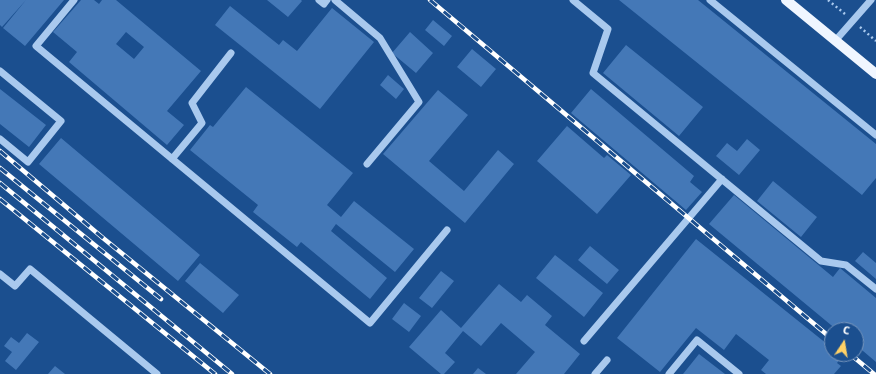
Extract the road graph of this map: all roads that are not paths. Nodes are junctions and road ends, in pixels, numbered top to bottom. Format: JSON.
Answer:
{"nodes":[{"id":1,"x":74,"y":0,"type":"edge"},
{"id":2,"x":319,"y":0,"type":"edge"},
{"id":3,"x":327,"y":0,"type":"edge"},
{"id":4,"x":335,"y":0,"type":"edge"},
{"id":5,"x":573,"y":0,"type":"edge"},
{"id":6,"x":710,"y":0,"type":"edge"},
{"id":7,"x":786,"y":0,"type":"edge"},
{"id":8,"x":871,"y":0,"type":"edge"},
{"id":9,"x":836,"y":41,"type":"junction"},
{"id":10,"x":231,"y":53,"type":"dead end"},
{"id":11,"x":0,"y":71,"type":"edge"},
{"id":12,"x":876,"y":74,"type":"edge"},
{"id":13,"x":876,"y":135,"type":"edge"},
{"id":14,"x":0,"y":139,"type":"edge"},
{"id":15,"x":172,"y":159,"type":"junction"},
{"id":16,"x":367,"y":164,"type":"dead end"},
{"id":17,"x":722,"y":179,"type":"junction"},
{"id":18,"x":447,"y":230,"type":"dead end"},
{"id":19,"x":0,"y":274,"type":"edge"},
{"id":20,"x":876,"y":289,"type":"edge"},
{"id":21,"x":584,"y":341,"type":"dead end"},
{"id":22,"x":607,"y":360,"type":"dead end"},
{"id":23,"x":157,"y":374,"type":"edge"},
{"id":24,"x":594,"y":374,"type":"edge"},
{"id":25,"x":669,"y":374,"type":"edge"},
{"id":26,"x":739,"y":374,"type":"edge"}],
"edges":[{"from":1,"to":15,"type":"street"},
{"from":2,"to":3,"type":"street"},
{"from":4,"to":16,"type":"street"},
{"from":5,"to":17,"type":"street"},
{"from":6,"to":13,"type":"street"},
{"from":7,"to":9,"type":"main road"},
{"from":8,"to":9,"type":"street"},
{"from":9,"to":12,"type":"main road"},
{"from":10,"to":15,"type":"street"},
{"from":11,"to":14,"type":"street"},
{"from":15,"to":18,"type":"street"},
{"from":17,"to":20,"type":"street"},
{"from":17,"to":21,"type":"street"},
{"from":19,"to":23,"type":"street"},
{"from":22,"to":24,"type":"street"},
{"from":25,"to":26,"type":"street"}]}
